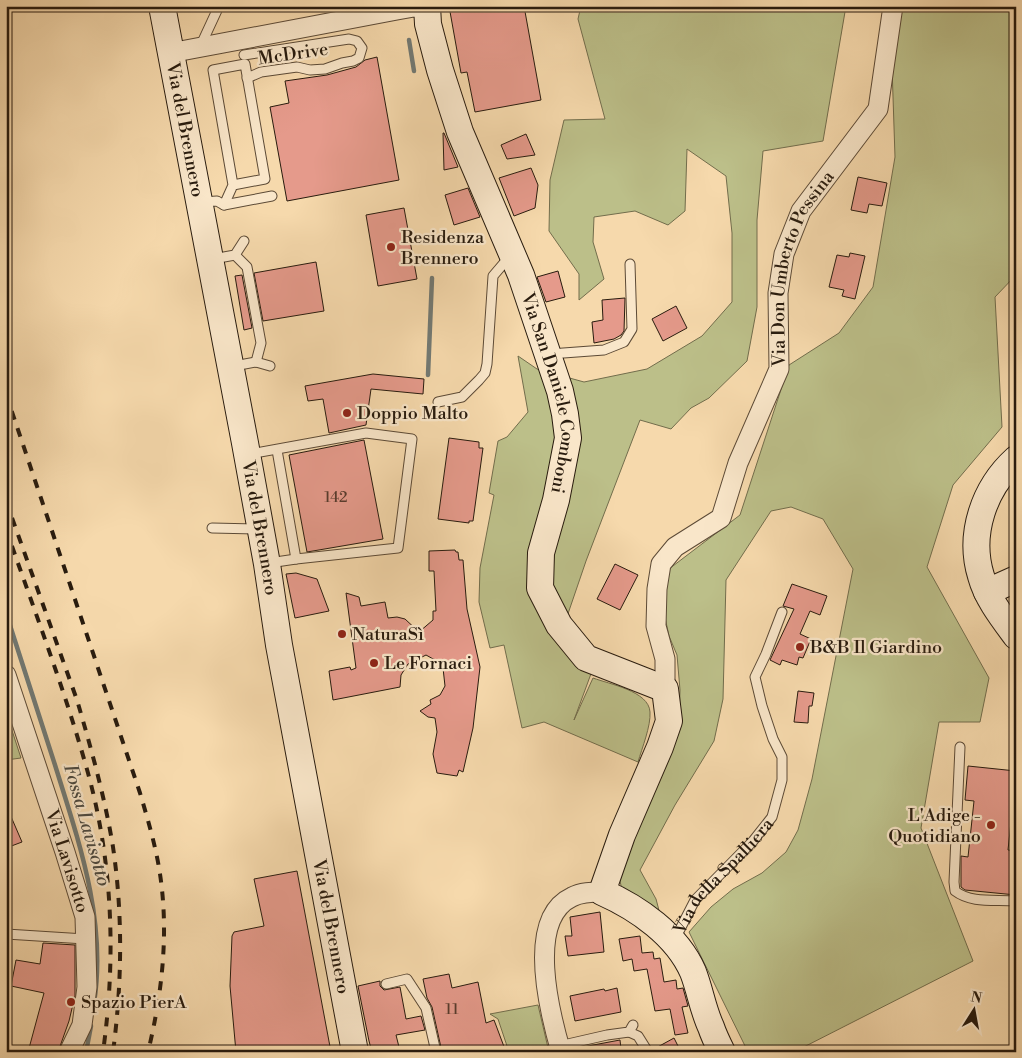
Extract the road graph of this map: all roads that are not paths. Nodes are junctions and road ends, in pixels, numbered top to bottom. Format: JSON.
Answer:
{"nodes":[{"id":1,"x":162,"y":6,"type":"edge"},
{"id":2,"x":219,"y":6,"type":"edge"},
{"id":3,"x":893,"y":6,"type":"edge"},
{"id":4,"x":427,"y":7,"type":"edge"},
{"id":5,"x":200,"y":47,"type":"junction"},
{"id":6,"x":170,"y":53,"type":"junction"},
{"id":7,"x":244,"y":53,"type":"junction"},
{"id":8,"x":247,"y":78,"type":"junction"},
{"id":9,"x":233,"y":185,"type":"junction"},
{"id":10,"x":272,"y":196,"type":"dead end"},
{"id":11,"x":212,"y":204,"type":"junction"},
{"id":12,"x":244,"y":241,"type":"dead end"},
{"id":13,"x":512,"y":254,"type":"junction"},
{"id":14,"x":223,"y":257,"type":"junction"},
{"id":15,"x":630,"y":264,"type":"dead end"},
{"id":16,"x":548,"y":354,"type":"junction"},
{"id":17,"x":256,"y":362,"type":"junction"},
{"id":18,"x":270,"y":366,"type":"dead end"},
{"id":19,"x":230,"y":367,"type":"junction"},
{"id":20,"x":438,"y":402,"type":"dead end"},
{"id":21,"x":277,"y":450,"type":"junction"},
{"id":22,"x":247,"y":455,"type":"junction"},
{"id":23,"x":1016,"y":459,"type":"edge"},
{"id":24,"x":212,"y":528,"type":"dead end"},
{"id":25,"x":260,"y":529,"type":"junction"},
{"id":26,"x":296,"y":559,"type":"junction"},
{"id":27,"x":267,"y":564,"type":"junction"},
{"id":28,"x":1016,"y":579,"type":"edge"},
{"id":29,"x":987,"y":592,"type":"junction"},
{"id":30,"x":782,"y":612,"type":"dead end"},
{"id":31,"x":1012,"y":623,"type":"edge"},
{"id":32,"x":6,"y":675,"type":"edge"},
{"id":33,"x":666,"y":689,"type":"junction"},
{"id":34,"x":960,"y":747,"type":"dead end"},
{"id":35,"x":602,"y":892,"type":"junction"},
{"id":36,"x":1016,"y":901,"type":"edge"},
{"id":37,"x":6,"y":934,"type":"edge"},
{"id":38,"x":85,"y":939,"type":"junction"},
{"id":39,"x":674,"y":941,"type":"junction"},
{"id":40,"x":386,"y":984,"type":"dead end"},
{"id":41,"x":560,"y":1049,"type":"edge"},
{"id":42,"x":69,"y":1052,"type":"edge"},
{"id":43,"x":355,"y":1052,"type":"edge"},
{"id":44,"x":436,"y":1052,"type":"edge"},
{"id":45,"x":648,"y":1052,"type":"edge"},
{"id":46,"x":722,"y":1052,"type":"edge"}],
"edges":[{"from":1,"to":6,"type":"street","name":"Via del Brennero"},
{"from":2,"to":5,"type":"lane"},
{"from":3,"to":33,"type":"street","name":"Via Don Umberto Pessina"},
{"from":4,"to":7,"type":"street"},
{"from":4,"to":13,"type":"street","name":"Via San Daniele Comboni"},
{"from":5,"to":6,"type":"street"},
{"from":5,"to":7,"type":"street"},
{"from":6,"to":11,"type":"street","name":"Via del Brennero"},
{"from":7,"to":8,"type":"lane"},
{"from":7,"to":8,"type":"lane","name":"McDrive"},
{"from":7,"to":9,"type":"lane"},
{"from":8,"to":9,"type":"lane"},
{"from":9,"to":11,"type":"lane"},
{"from":10,"to":11,"type":"lane"},
{"from":11,"to":14,"type":"street","name":"Via del Brennero"},
{"from":12,"to":14,"type":"lane"},
{"from":13,"to":16,"type":"street","name":"Via San Daniele Comboni"},
{"from":13,"to":20,"type":"lane"},
{"from":14,"to":17,"type":"lane"},
{"from":14,"to":19,"type":"street","name":"Via del Brennero"},
{"from":15,"to":16,"type":"lane"},
{"from":16,"to":33,"type":"street","name":"Via San Daniele Comboni"},
{"from":17,"to":18,"type":"lane"},
{"from":17,"to":19,"type":"lane"},
{"from":19,"to":22,"type":"street","name":"Via del Brennero"},
{"from":21,"to":22,"type":"lane"},
{"from":21,"to":26,"type":"lane"},
{"from":21,"to":26,"type":"lane"},
{"from":22,"to":25,"type":"street","name":"Via del Brennero"},
{"from":23,"to":29,"type":"street"},
{"from":24,"to":25,"type":"lane"},
{"from":25,"to":27,"type":"street","name":"Via del Brennero"},
{"from":26,"to":27,"type":"lane"},
{"from":27,"to":43,"type":"street","name":"Via del Brennero"},
{"from":28,"to":29,"type":"street"},
{"from":29,"to":31,"type":"street"},
{"from":30,"to":39,"type":"lane","name":"Via della Spalliera"},
{"from":32,"to":38,"type":"street","name":"Via Lavisotto"},
{"from":33,"to":35,"type":"street"},
{"from":34,"to":36,"type":"lane"},
{"from":35,"to":39,"type":"street","name":"Via della Spalliera"},
{"from":35,"to":41,"type":"street"},
{"from":37,"to":38,"type":"lane"},
{"from":38,"to":42,"type":"street","name":"Via Lavisotto"},
{"from":39,"to":46,"type":"street","name":"Via della Spalliera"},
{"from":40,"to":44,"type":"lane"},
{"from":41,"to":45,"type":"lane"}]}
